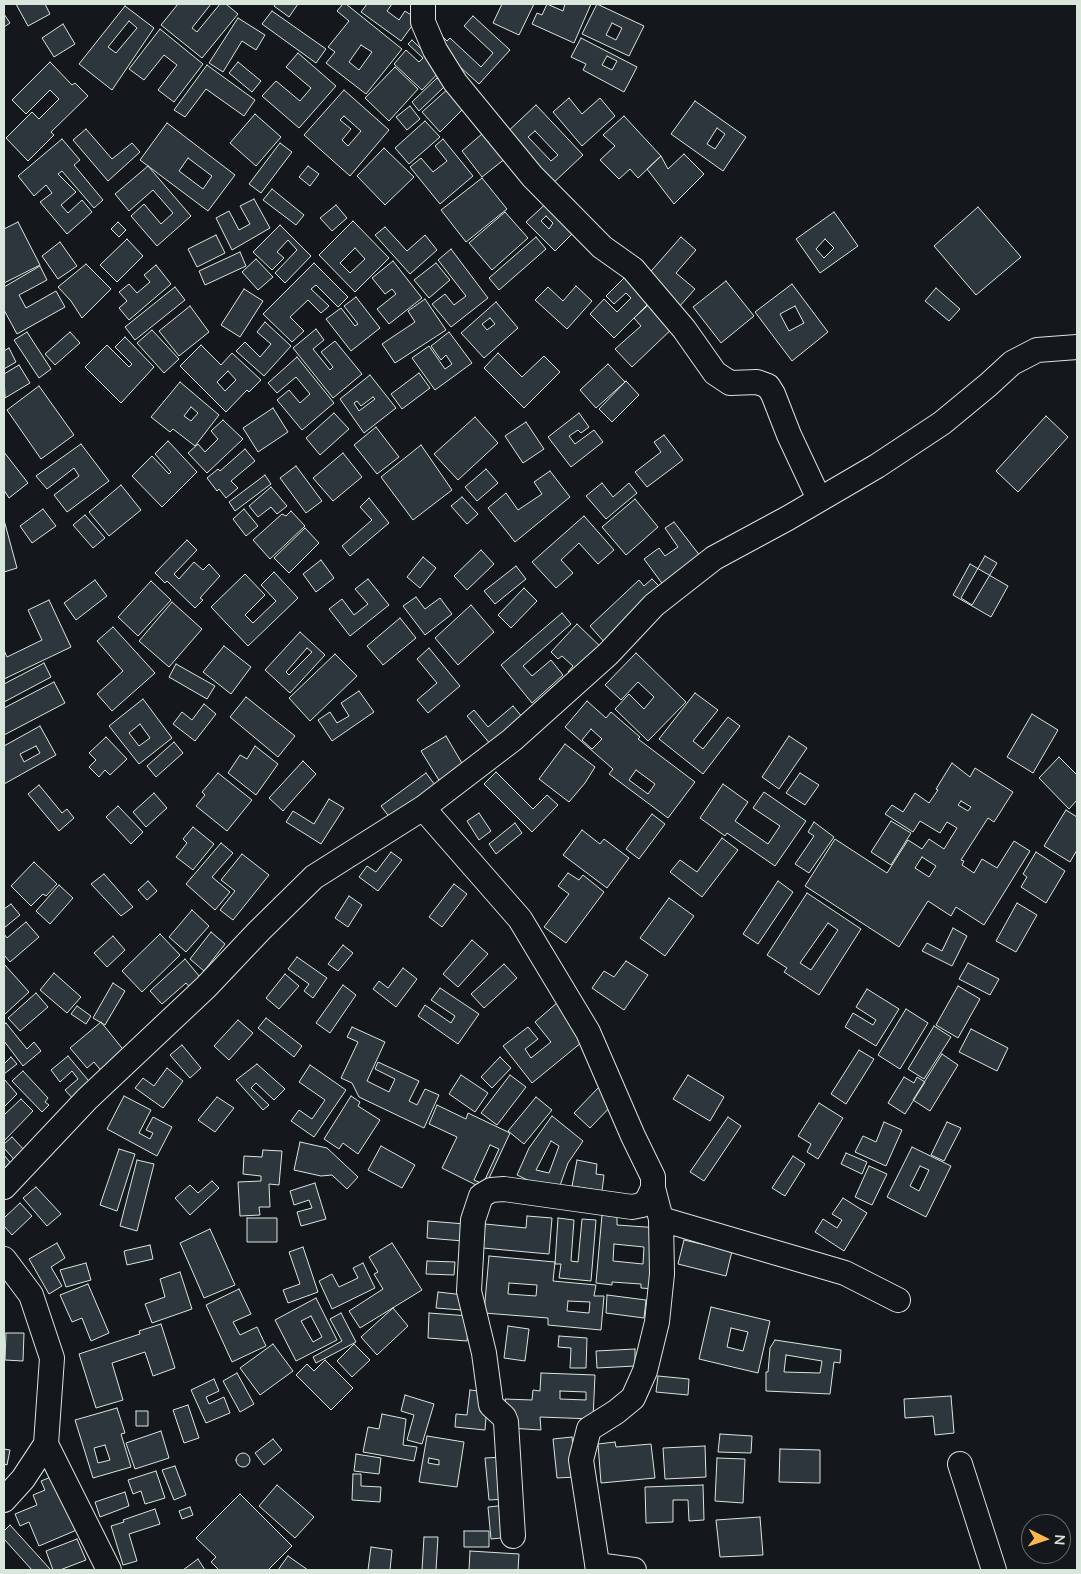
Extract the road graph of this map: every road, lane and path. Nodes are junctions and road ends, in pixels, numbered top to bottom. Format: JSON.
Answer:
{"nodes":[{"id":1,"x":423,"y":4,"type":"edge"},
{"id":2,"x":1077,"y":346,"type":"edge"},
{"id":3,"x":820,"y":499,"type":"junction"},
{"id":4,"x":423,"y":808,"type":"junction"},
{"id":5,"x":4,"y":1187,"type":"edge"},
{"id":6,"x":653,"y":1188,"type":"junction"},
{"id":7,"x":661,"y":1219,"type":"junction"},
{"id":8,"x":4,"y":1259,"type":"edge"},
{"id":9,"x":898,"y":1300,"type":"dead end"},
{"id":10,"x":46,"y":1444,"type":"junction"},
{"id":11,"x":960,"y":1464,"type":"dead end"},
{"id":12,"x":4,"y":1500,"type":"edge"},
{"id":13,"x":513,"y":1536,"type":"dead end"},
{"id":14,"x":598,"y":1568,"type":"edge"},
{"id":15,"x":109,"y":1570,"type":"edge"},
{"id":16,"x":634,"y":1570,"type":"edge"},
{"id":17,"x":994,"y":1570,"type":"edge"}],
"edges":[{"from":1,"to":3,"type":"street"},
{"from":2,"to":3,"type":"street"},
{"from":3,"to":4,"type":"street"},
{"from":4,"to":5,"type":"street"},
{"from":4,"to":6,"type":"street"},
{"from":6,"to":7,"type":"street"},
{"from":6,"to":13,"type":"street"},
{"from":7,"to":9,"type":"street"},
{"from":7,"to":14,"type":"street"},
{"from":8,"to":10,"type":"street"},
{"from":10,"to":12,"type":"street"},
{"from":10,"to":15,"type":"street"},
{"from":11,"to":17,"type":"street"},
{"from":14,"to":16,"type":"street"}]}
